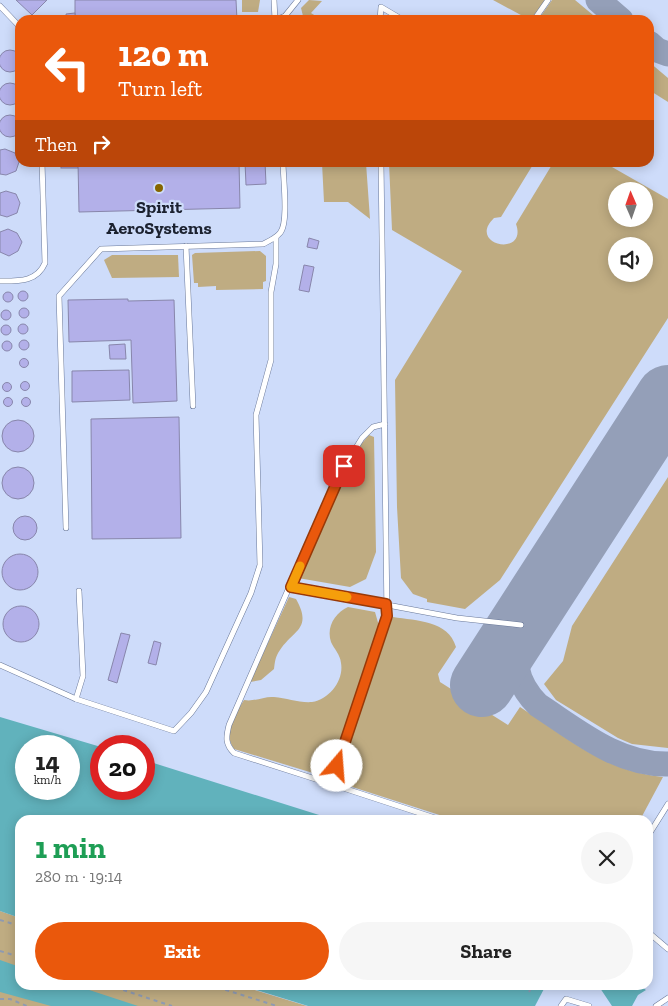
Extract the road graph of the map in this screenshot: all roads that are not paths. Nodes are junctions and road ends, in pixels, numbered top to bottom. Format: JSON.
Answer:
{"nodes":[{"id":1,"x":274,"y":0,"type":"edge"},
{"id":2,"x":298,"y":0,"type":"edge"},
{"id":3,"x":548,"y":0,"type":"edge"},
{"id":4,"x":0,"y":6,"type":"edge"},
{"id":5,"x":275,"y":15,"type":"edge"},
{"id":6,"x":286,"y":15,"type":"edge"},
{"id":7,"x":380,"y":15,"type":"edge"},
{"id":8,"x":395,"y":15,"type":"edge"},
{"id":9,"x":538,"y":15,"type":"edge"},
{"id":10,"x":15,"y":22,"type":"edge"},
{"id":11,"x":42,"y":167,"type":"edge"},
{"id":12,"x":283,"y":167,"type":"edge"},
{"id":13,"x":381,"y":167,"type":"edge"},
{"id":14,"x":276,"y":237,"type":"junction"},
{"id":15,"x":186,"y":246,"type":"junction"},
{"id":16,"x":0,"y":281,"type":"edge"},
{"id":17,"x":193,"y":406,"type":"dead end"},
{"id":18,"x":385,"y":424,"type":"junction"},
{"id":19,"x":66,"y":528,"type":"dead end"},
{"id":20,"x":291,"y":587,"type":"junction"},
{"id":21,"x":79,"y":591,"type":"dead end"},
{"id":22,"x":386,"y":604,"type":"junction"},
{"id":23,"x":521,"y":625,"type":"dead end"},
{"id":24,"x":0,"y":665,"type":"edge"},
{"id":25,"x":76,"y":699,"type":"junction"},
{"id":26,"x":331,"y":784,"type":"junction"},
{"id":27,"x":668,"y":804,"type":"edge"},
{"id":28,"x":426,"y":815,"type":"edge"},
{"id":29,"x":653,"y":828,"type":"edge"},
{"id":30,"x":653,"y":936,"type":"edge"},
{"id":31,"x":668,"y":949,"type":"edge"},
{"id":32,"x":668,"y":998,"type":"edge"},
{"id":33,"x":561,"y":1006,"type":"edge"},
{"id":34,"x":589,"y":1006,"type":"edge"},
{"id":35,"x":656,"y":1006,"type":"edge"}],
"edges":[{"from":1,"to":5,"type":"lane"},
{"from":2,"to":6,"type":"lane"},
{"from":3,"to":9,"type":"lane"},
{"from":4,"to":10,"type":"lane"},
{"from":7,"to":8,"type":"lane"},
{"from":11,"to":16,"type":"lane"},
{"from":12,"to":14,"type":"lane"},
{"from":13,"to":18,"type":"lane"},
{"from":14,"to":15,"type":"lane"},
{"from":14,"to":25,"type":"lane"},
{"from":15,"to":17,"type":"lane"},
{"from":15,"to":19,"type":"lane"},
{"from":18,"to":20,"type":"lane"},
{"from":18,"to":22,"type":"lane"},
{"from":20,"to":22,"type":"lane"},
{"from":20,"to":26,"type":"lane"},
{"from":21,"to":25,"type":"lane"},
{"from":22,"to":23,"type":"lane"},
{"from":22,"to":26,"type":"lane"},
{"from":24,"to":25,"type":"lane"},
{"from":26,"to":28,"type":"lane"},
{"from":27,"to":29,"type":"lane"},
{"from":30,"to":31,"type":"lane"},
{"from":32,"to":35,"type":"lane"},
{"from":33,"to":34,"type":"lane"}]}
